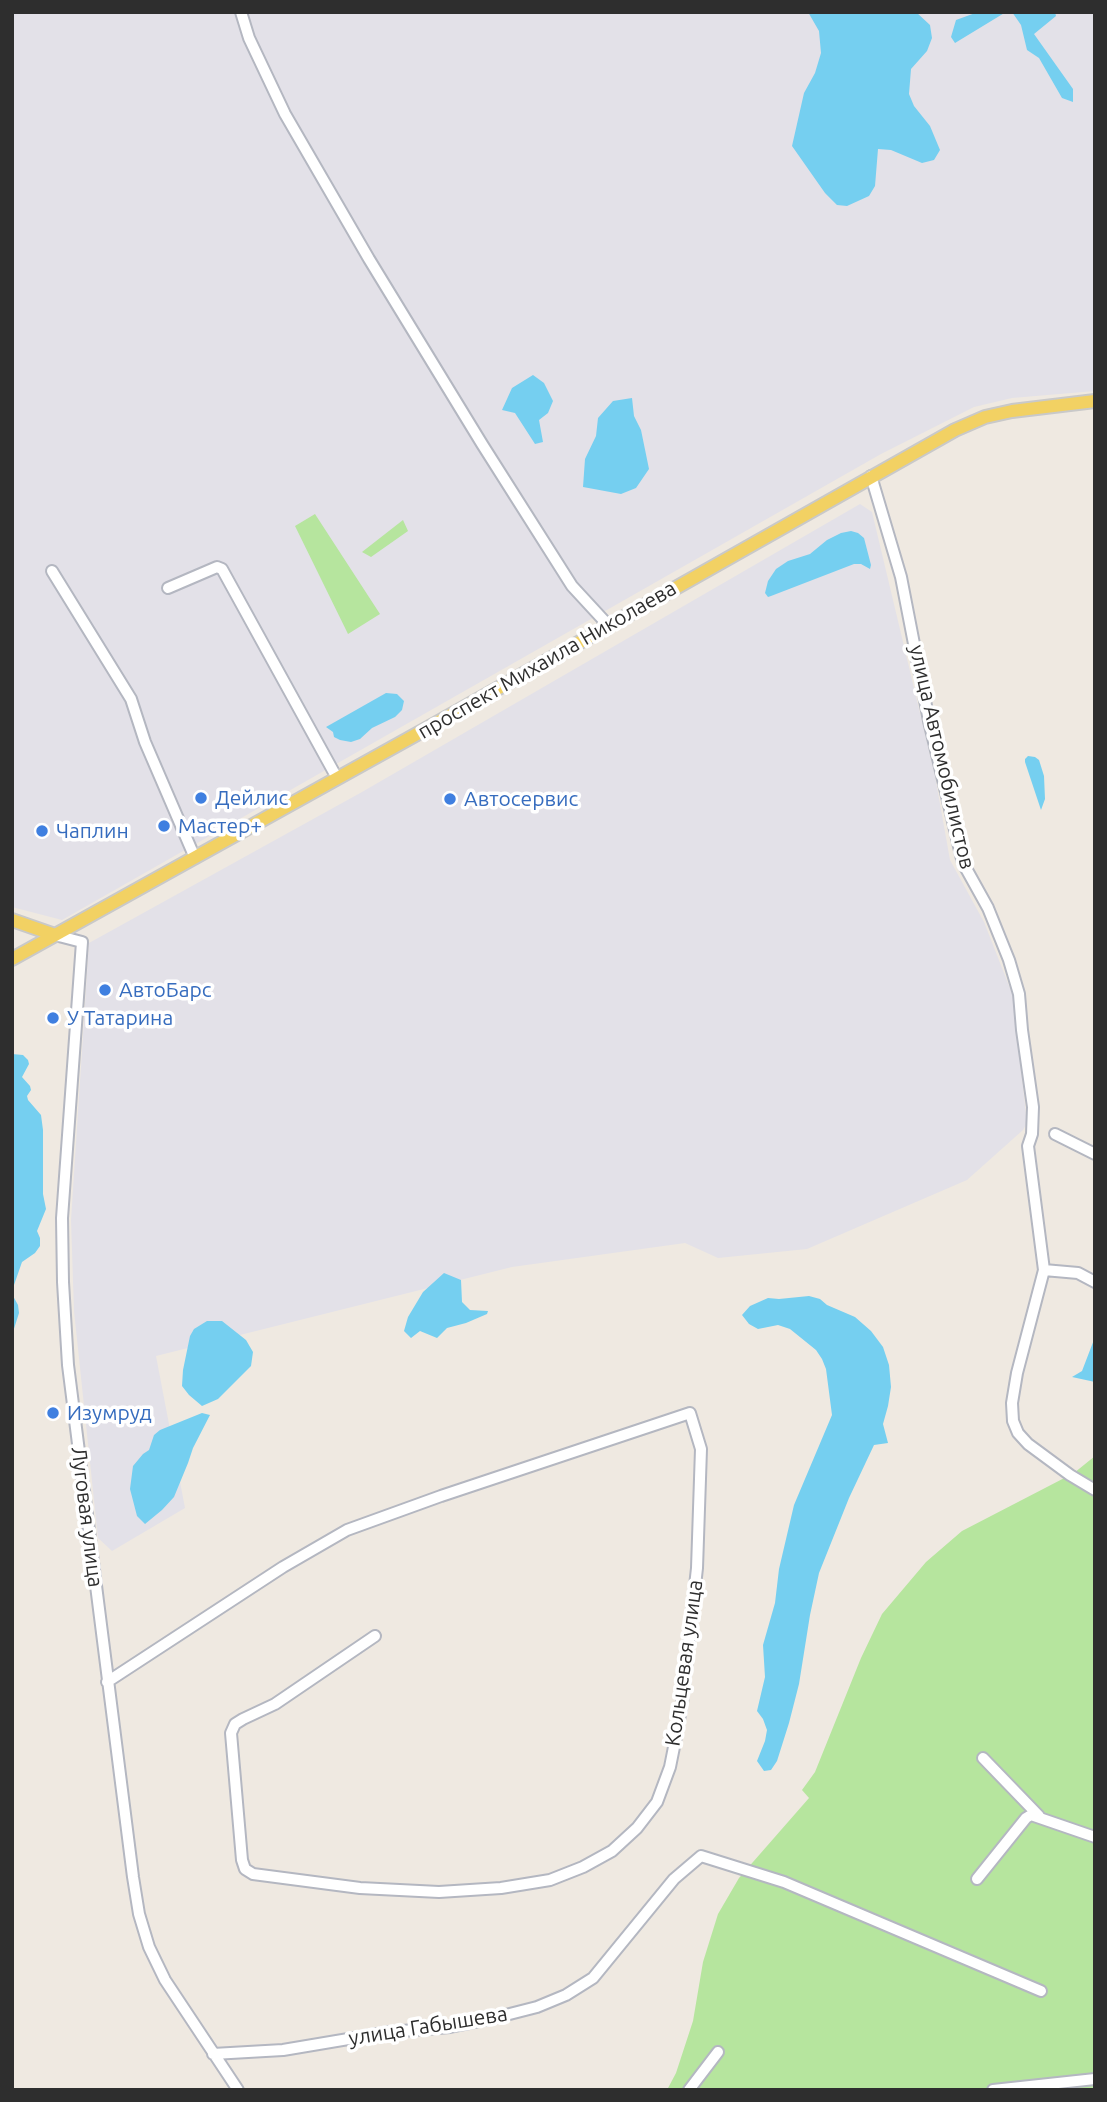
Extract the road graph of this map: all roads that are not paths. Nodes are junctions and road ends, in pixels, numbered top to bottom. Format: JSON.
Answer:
{"nodes":[{"id":1,"x":241,"y":12,"type":"edge"},
{"id":2,"x":1095,"y":401,"type":"edge"},
{"id":3,"x":871,"y":476,"type":"junction"},
{"id":4,"x":52,"y":571,"type":"dead end"},
{"id":5,"x":168,"y":588,"type":"dead end"},
{"id":6,"x":608,"y":625,"type":"junction"},
{"id":7,"x":337,"y":778,"type":"junction"},
{"id":8,"x":195,"y":858,"type":"junction"},
{"id":9,"x":12,"y":920,"type":"edge"},
{"id":10,"x":55,"y":935,"type":"junction"},
{"id":11,"x":12,"y":959,"type":"edge"},
{"id":12,"x":1055,"y":1134,"type":"dead end"},
{"id":13,"x":1095,"y":1154,"type":"edge"},
{"id":14,"x":1044,"y":1270,"type":"junction"},
{"id":15,"x":1095,"y":1282,"type":"edge"},
{"id":16,"x":1095,"y":1490,"type":"edge"},
{"id":17,"x":374,"y":1636,"type":"dead end"},
{"id":18,"x":107,"y":1682,"type":"junction"},
{"id":19,"x":983,"y":1758,"type":"dead end"},
{"id":20,"x":1040,"y":1816,"type":"junction"},
{"id":21,"x":1095,"y":1837,"type":"edge"},
{"id":22,"x":977,"y":1879,"type":"dead end"},
{"id":23,"x":1041,"y":1991,"type":"dead end"},
{"id":24,"x":718,"y":2052,"type":"dead end"},
{"id":25,"x":213,"y":2054,"type":"junction"},
{"id":26,"x":1095,"y":2079,"type":"edge"},
{"id":27,"x":238,"y":2090,"type":"edge"},
{"id":28,"x":689,"y":2090,"type":"edge"},
{"id":29,"x":993,"y":2090,"type":"edge"}],
"edges":[{"from":1,"to":6,"type":"street"},
{"from":2,"to":3,"type":"main road","name":"проспект Михаила Николаева"},
{"from":3,"to":6,"type":"main road","name":"проспект Михаила Николаева"},
{"from":3,"to":14,"type":"street","name":"улица Автомобилистов"},
{"from":4,"to":8,"type":"street"},
{"from":5,"to":7,"type":"street"},
{"from":6,"to":7,"type":"main road","name":"проспект Михаила Николаева"},
{"from":7,"to":8,"type":"main road","name":"проспект Михаила Николаева"},
{"from":8,"to":10,"type":"main road","name":"проспект Михаила Николаева"},
{"from":9,"to":10,"type":"main road"},
{"from":10,"to":11,"type":"main road","name":"проспект Михаила Николаева"},
{"from":10,"to":18,"type":"street","name":"Луговая улица"},
{"from":12,"to":13,"type":"street"},
{"from":14,"to":15,"type":"street"},
{"from":14,"to":16,"type":"street","name":"улица Автомобилистов"},
{"from":17,"to":18,"type":"street","name":"Кольцевая улица"},
{"from":18,"to":25,"type":"street","name":"Луговая улица"},
{"from":19,"to":20,"type":"street"},
{"from":20,"to":21,"type":"street"},
{"from":20,"to":22,"type":"street"},
{"from":23,"to":25,"type":"street","name":"улица Габышева"},
{"from":24,"to":28,"type":"street"},
{"from":25,"to":27,"type":"street","name":"Луговая улица"},
{"from":26,"to":29,"type":"street"}]}
